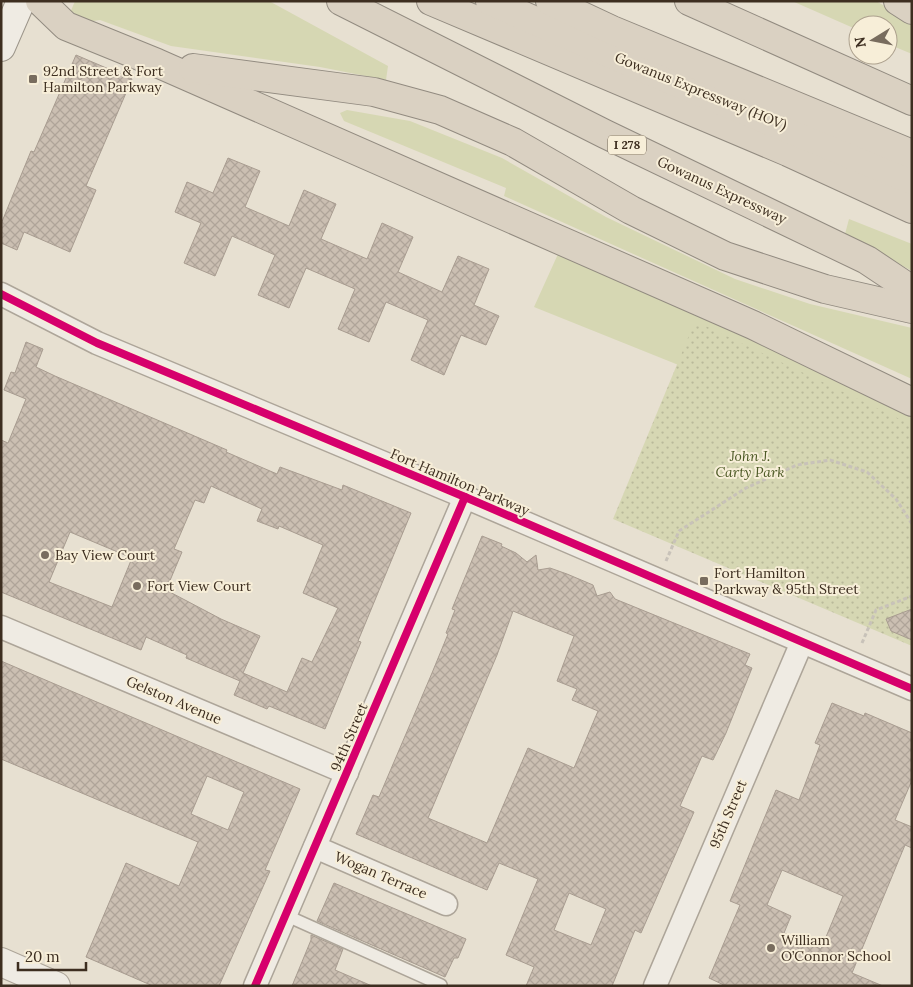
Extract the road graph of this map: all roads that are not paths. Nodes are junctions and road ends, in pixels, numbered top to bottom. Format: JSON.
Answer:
{"nodes":[{"id":1,"x":20,"y":1,"type":"edge"},
{"id":2,"x":40,"y":1,"type":"edge"},
{"id":3,"x":341,"y":1,"type":"edge"},
{"id":4,"x":431,"y":1,"type":"edge"},
{"id":5,"x":490,"y":1,"type":"edge"},
{"id":6,"x":550,"y":1,"type":"edge"},
{"id":7,"x":689,"y":1,"type":"edge"},
{"id":8,"x":714,"y":1,"type":"edge"},
{"id":9,"x":898,"y":1,"type":"edge"},
{"id":10,"x":912,"y":10,"type":"edge"},
{"id":11,"x":4,"y":32,"type":"edge"},
{"id":12,"x":785,"y":43,"type":"junction"},
{"id":13,"x":157,"y":63,"type":"junction"},
{"id":14,"x":912,"y":101,"type":"edge"},
{"id":15,"x":912,"y":154,"type":"edge"},
{"id":16,"x":912,"y":180,"type":"edge"},
{"id":17,"x":912,"y":209,"type":"edge"},
{"id":18,"x":912,"y":290,"type":"edge"},
{"id":19,"x":1,"y":294,"type":"edge"},
{"id":20,"x":912,"y":309,"type":"edge"},
{"id":21,"x":912,"y":402,"type":"edge"},
{"id":22,"x":465,"y":497,"type":"junction"},
{"id":23,"x":1,"y":628,"type":"edge"},
{"id":24,"x":802,"y":642,"type":"junction"},
{"id":25,"x":912,"y":689,"type":"edge"},
{"id":26,"x":347,"y":773,"type":"junction"},
{"id":27,"x":315,"y":847,"type":"junction"},
{"id":28,"x":446,"y":904,"type":"dead end"},
{"id":29,"x":285,"y":915,"type":"junction"},
{"id":30,"x":1,"y":962,"type":"edge"},
{"id":31,"x":441,"y":985,"type":"edge"},
{"id":32,"x":56,"y":986,"type":"edge"},
{"id":33,"x":255,"y":986,"type":"edge"},
{"id":34,"x":655,"y":986,"type":"edge"}],
"edges":[{"from":1,"to":11,"type":"street"},
{"from":2,"to":13,"type":"highway"},
{"from":3,"to":18,"type":"highway","name":"Gowanus Expressway","number":"I 278"},
{"from":4,"to":17,"type":"highway"},
{"from":5,"to":16,"type":"highway","name":"Gowanus Expressway (HOV)"},
{"from":6,"to":15,"type":"highway"},
{"from":7,"to":12,"type":"highway"},
{"from":8,"to":12,"type":"highway"},
{"from":9,"to":10,"type":"highway"},
{"from":12,"to":14,"type":"highway"},
{"from":13,"to":20,"type":"highway"},
{"from":13,"to":21,"type":"highway"},
{"from":19,"to":22,"type":"street","name":"Fort Hamilton Parkway"},
{"from":22,"to":24,"type":"street","name":"Fort Hamilton Parkway"},
{"from":22,"to":26,"type":"street","name":"94th Street"},
{"from":23,"to":26,"type":"street","name":"Gelston Avenue"},
{"from":24,"to":25,"type":"street","name":"Fort Hamilton Parkway"},
{"from":24,"to":34,"type":"street","name":"95th Street"},
{"from":26,"to":27,"type":"street","name":"94th Street"},
{"from":27,"to":28,"type":"street","name":"Wogan Terrace"},
{"from":27,"to":29,"type":"street","name":"94th Street"},
{"from":29,"to":31,"type":"lane"},
{"from":29,"to":33,"type":"street","name":"94th Street"},
{"from":30,"to":32,"type":"street"}]}
